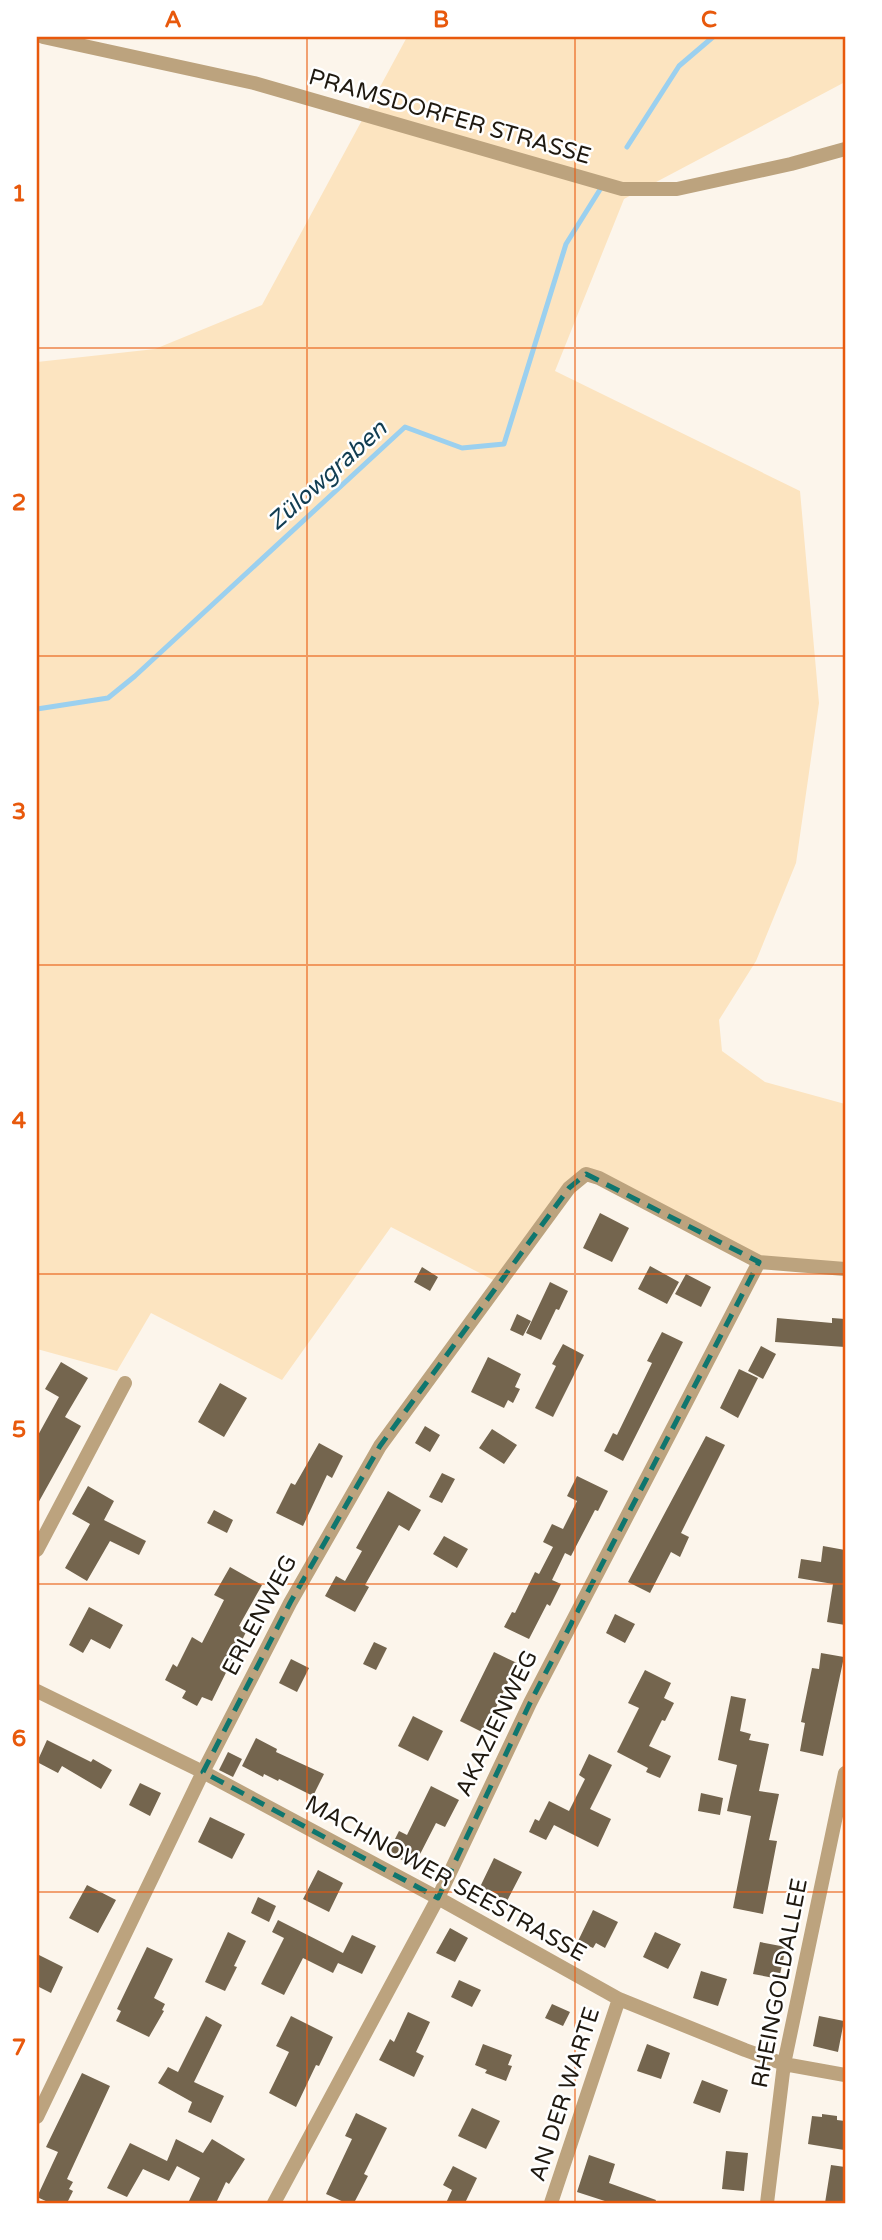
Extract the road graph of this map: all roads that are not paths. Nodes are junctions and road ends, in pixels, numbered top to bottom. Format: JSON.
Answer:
{"nodes":[{"id":1,"x":43,"y":37,"type":"edge"},
{"id":2,"x":845,"y":149,"type":"edge"},
{"id":3,"x":759,"y":1262,"type":"junction"},
{"id":4,"x":845,"y":1269,"type":"edge"},
{"id":5,"x":125,"y":1383,"type":"dead end"},
{"id":6,"x":37,"y":1550,"type":"edge"},
{"id":7,"x":37,"y":1691,"type":"edge"},
{"id":8,"x":203,"y":1772,"type":"junction"},
{"id":9,"x":845,"y":1773,"type":"edge"},
{"id":10,"x":438,"y":1898,"type":"junction"},
{"id":11,"x":619,"y":1999,"type":"junction"},
{"id":12,"x":784,"y":2064,"type":"junction"},
{"id":13,"x":845,"y":2076,"type":"edge"},
{"id":14,"x":37,"y":2117,"type":"edge"},
{"id":15,"x":274,"y":2203,"type":"edge"},
{"id":16,"x":551,"y":2203,"type":"edge"},
{"id":17,"x":767,"y":2203,"type":"edge"}],
"edges":[{"from":1,"to":2,"type":"street","name":"PRAMSDORFER STRASSE"},
{"from":3,"to":4,"type":"street"},
{"from":3,"to":8,"type":"street","name":"ERLENWEG"},
{"from":3,"to":10,"type":"street","name":"AKAZIENWEG"},
{"from":5,"to":6,"type":"street"},
{"from":7,"to":8,"type":"street","name":"MACHNOWER SEESTRASSE"},
{"from":8,"to":10,"type":"street","name":"MACHNOWER SEESTRASSE"},
{"from":8,"to":14,"type":"street","name":"ERLENWEG"},
{"from":9,"to":12,"type":"street","name":"RHEINGOLDALLEE"},
{"from":10,"to":11,"type":"street","name":"MACHNOWER SEESTRASSE"},
{"from":10,"to":15,"type":"street","name":"AKAZIENWEG"},
{"from":11,"to":12,"type":"street","name":"MACHNOWER SEESTRASSE"},
{"from":11,"to":16,"type":"street","name":"AN DER WARTE"},
{"from":12,"to":13,"type":"street","name":"MACHNOWER SEESTRASSE"},
{"from":12,"to":17,"type":"street","name":"RHEINGOLDALLEE"}]}
